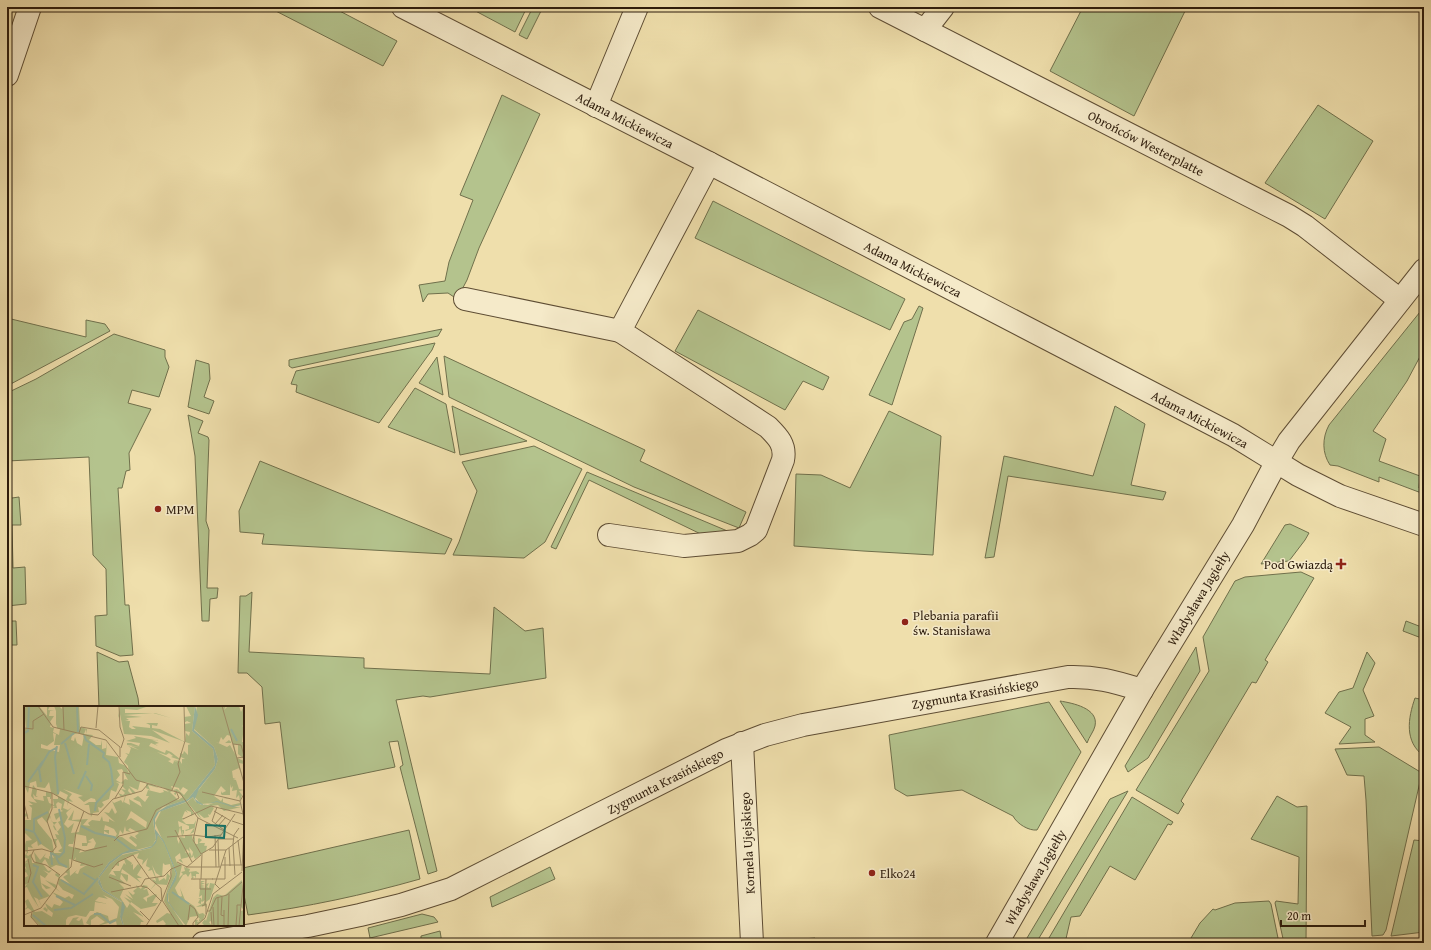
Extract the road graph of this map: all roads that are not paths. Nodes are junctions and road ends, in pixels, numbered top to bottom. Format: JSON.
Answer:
{"nodes":[{"id":1,"x":30,"y":7,"type":"edge"},
{"id":2,"x":403,"y":7,"type":"edge"},
{"id":3,"x":637,"y":7,"type":"edge"},
{"id":4,"x":880,"y":7,"type":"edge"},
{"id":5,"x":944,"y":7,"type":"edge"},
{"id":6,"x":925,"y":30,"type":"junction"},
{"id":7,"x":7,"y":75,"type":"edge"},
{"id":8,"x":596,"y":106,"type":"junction"},
{"id":9,"x":709,"y":163,"type":"junction"},
{"id":10,"x":1424,"y":270,"type":"edge"},
{"id":11,"x":465,"y":299,"type":"dead end"},
{"id":12,"x":1400,"y":300,"type":"junction"},
{"id":13,"x":620,"y":331,"type":"junction"},
{"id":14,"x":1277,"y":461,"type":"junction"},
{"id":15,"x":1424,"y":525,"type":"edge"},
{"id":16,"x":609,"y":535,"type":"dead end"},
{"id":17,"x":1142,"y":690,"type":"junction"},
{"id":18,"x":742,"y":743,"type":"junction"},
{"id":19,"x":203,"y":943,"type":"edge"},
{"id":20,"x":752,"y":943,"type":"edge"},
{"id":21,"x":997,"y":943,"type":"edge"}],
"edges":[{"from":1,"to":7,"type":"street"},
{"from":2,"to":8,"type":"street","name":"Adama Mickiewicza"},
{"from":3,"to":8,"type":"street"},
{"from":4,"to":6,"type":"street","name":"Obrońców Westerplatte"},
{"from":5,"to":6,"type":"street"},
{"from":6,"to":12,"type":"street","name":"Obrońców Westerplatte"},
{"from":8,"to":9,"type":"street","name":"Adama Mickiewicza"},
{"from":9,"to":13,"type":"street"},
{"from":9,"to":14,"type":"street","name":"Adama Mickiewicza"},
{"from":10,"to":12,"type":"street","name":"Władysława Jagiełły"},
{"from":11,"to":13,"type":"street"},
{"from":12,"to":14,"type":"street","name":"Władysława Jagiełły"},
{"from":13,"to":16,"type":"street"},
{"from":14,"to":15,"type":"street","name":"Adama Mickiewicza"},
{"from":14,"to":17,"type":"street","name":"Władysława Jagiełły"},
{"from":17,"to":18,"type":"street","name":"Zygmunta Krasińskiego"},
{"from":17,"to":21,"type":"street","name":"Władysława Jagiełły"},
{"from":18,"to":19,"type":"street","name":"Zygmunta Krasińskiego"},
{"from":18,"to":20,"type":"street","name":"Kornela Ujejskiego"}]}
